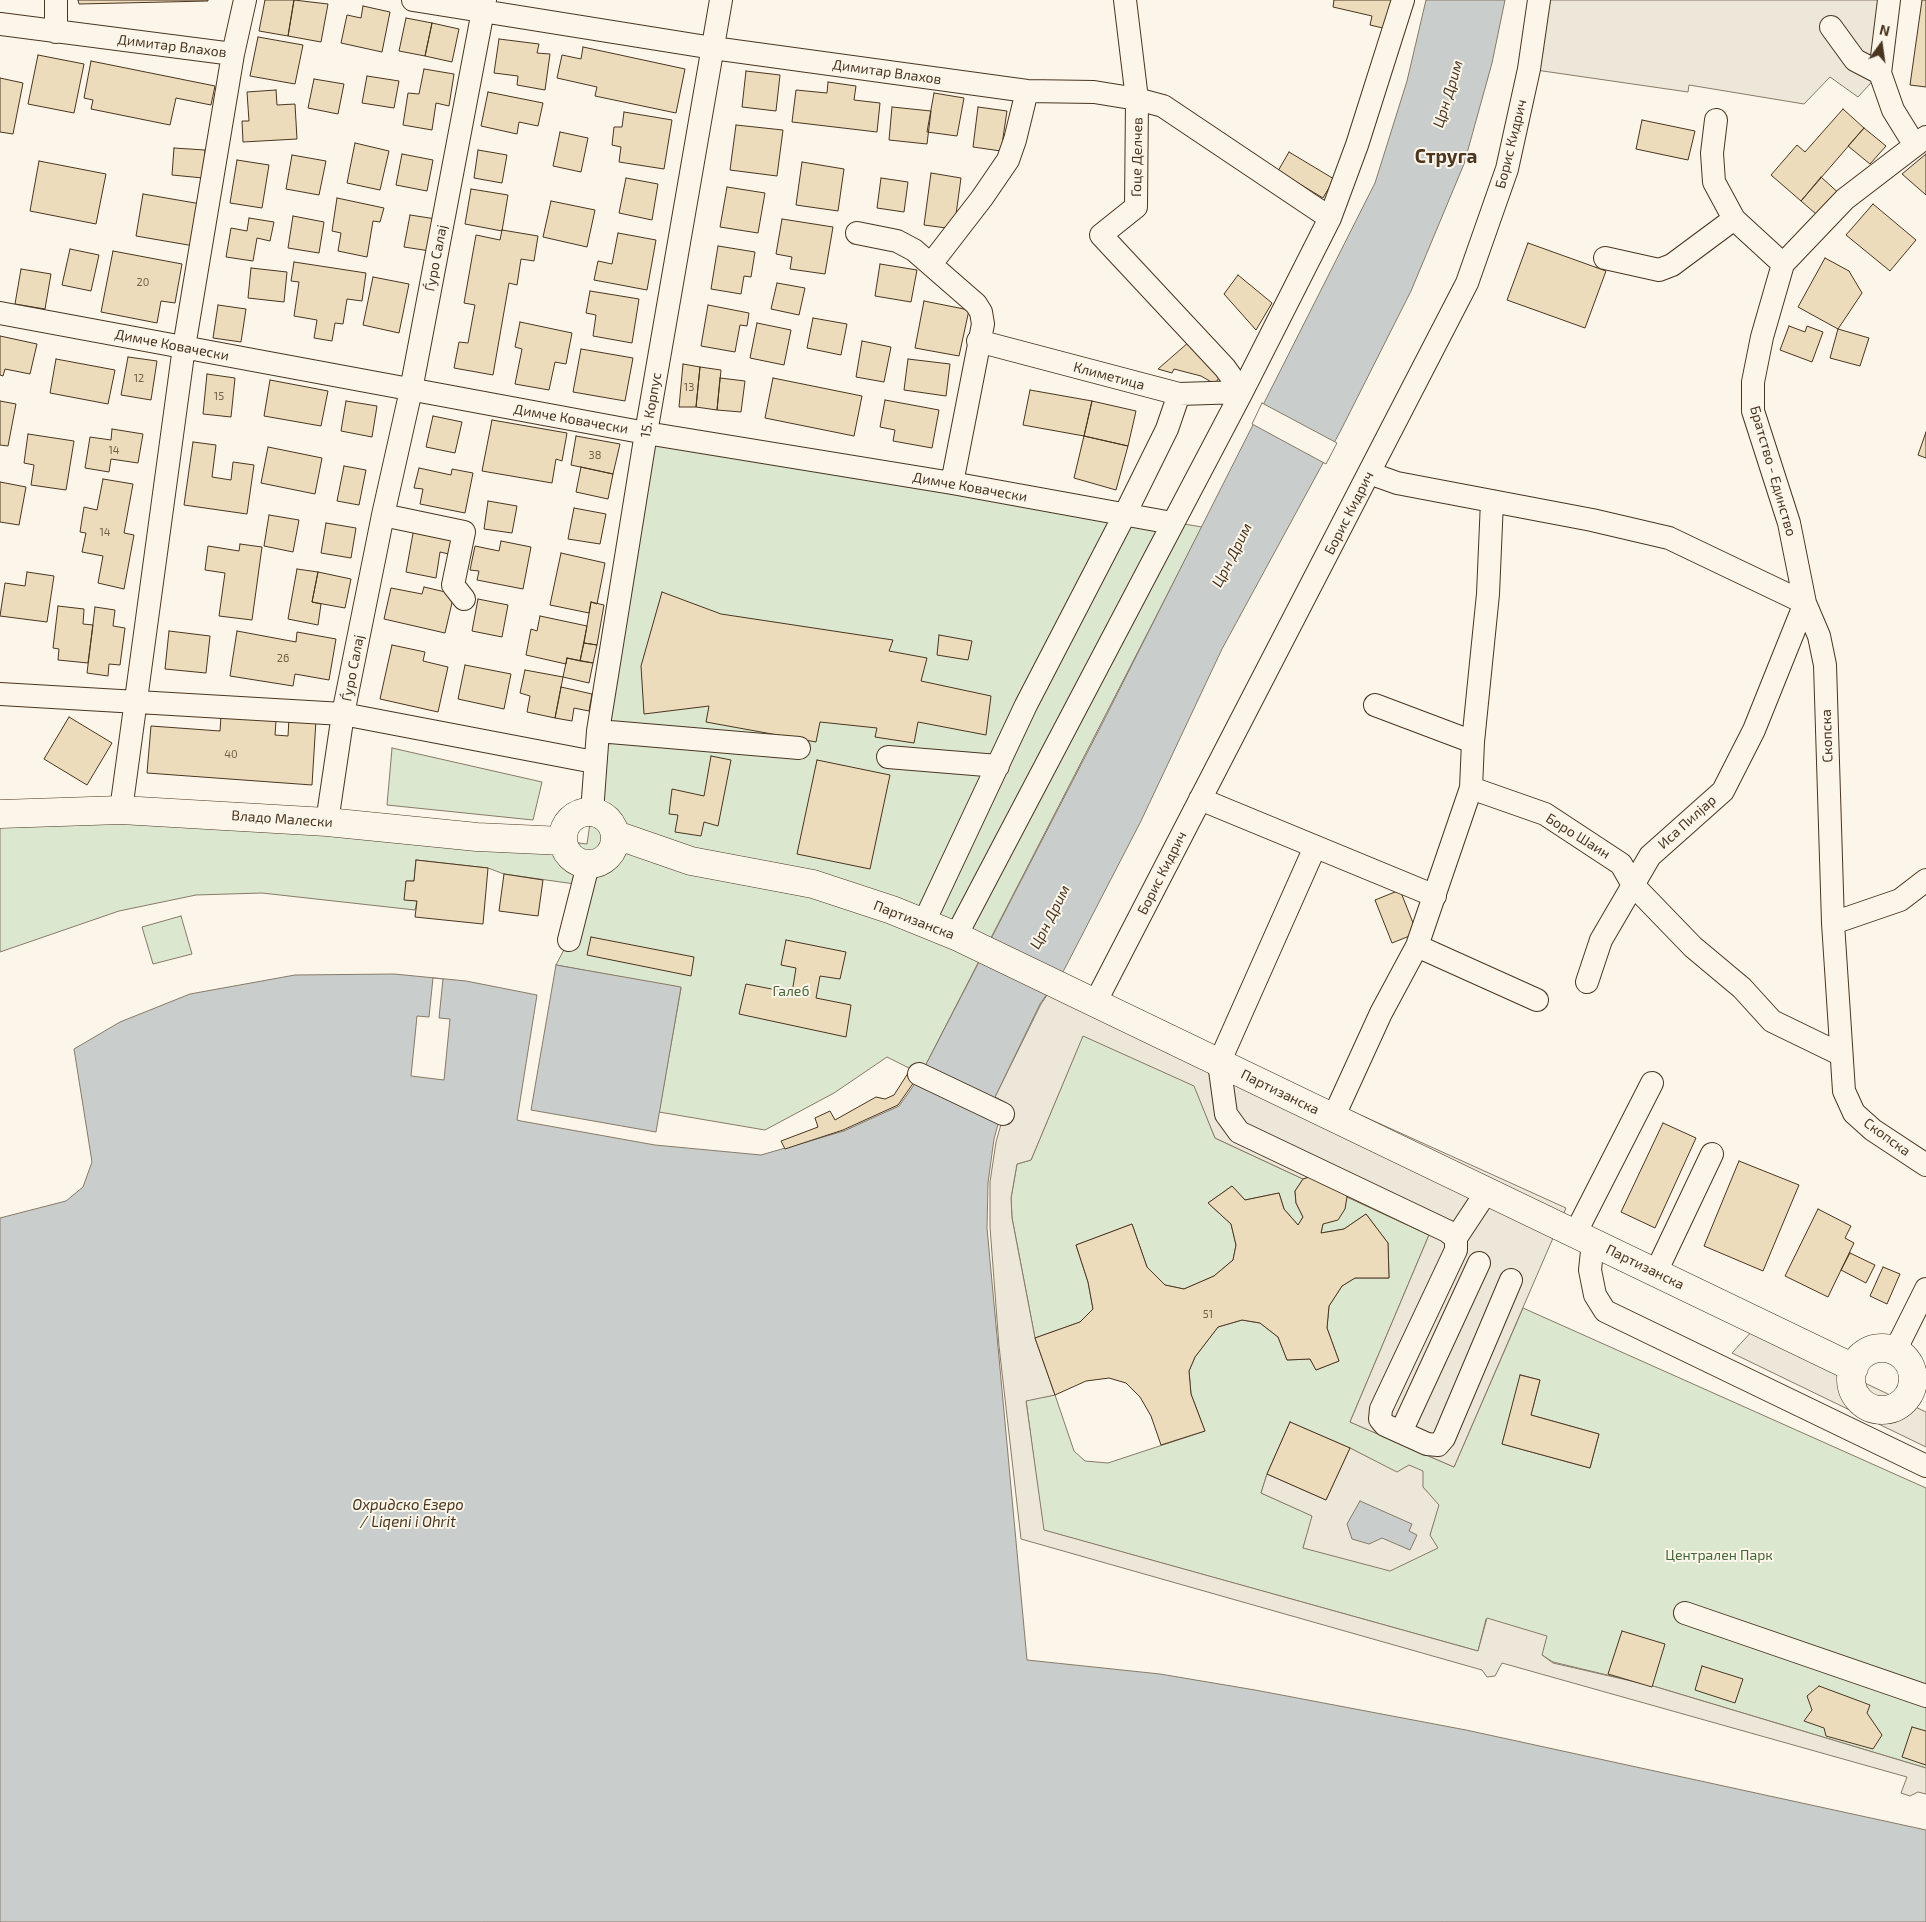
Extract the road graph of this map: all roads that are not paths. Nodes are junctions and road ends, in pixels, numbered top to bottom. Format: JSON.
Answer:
{"nodes":[{"id":1,"x":56,"y":0,"type":"edge"},
{"id":2,"x":245,"y":0,"type":"edge"},
{"id":3,"x":413,"y":0,"type":"edge"},
{"id":4,"x":721,"y":0,"type":"edge"},
{"id":5,"x":1125,"y":0,"type":"edge"},
{"id":6,"x":1403,"y":0,"type":"edge"},
{"id":7,"x":1539,"y":0,"type":"edge"},
{"id":8,"x":1889,"y":0,"type":"edge"},
{"id":9,"x":484,"y":6,"type":"edge"},
{"id":10,"x":0,"y":24,"type":"edge"},
{"id":11,"x":1831,"y":27,"type":"dead end"},
{"id":12,"x":56,"y":32,"type":"junction"},
{"id":13,"x":713,"y":48,"type":"junction"},
{"id":14,"x":233,"y":54,"type":"junction"},
{"id":15,"x":1880,"y":73,"type":"junction"},
{"id":16,"x":1027,"y":91,"type":"junction"},
{"id":17,"x":1137,"y":99,"type":"junction"},
{"id":18,"x":1716,"y":120,"type":"dead end"},
{"id":19,"x":1920,"y":140,"type":"edge"},
{"id":20,"x":1330,"y":218,"type":"junction"},
{"id":21,"x":1734,"y":219,"type":"junction"},
{"id":22,"x":857,"y":234,"type":"dead end"},
{"id":23,"x":1605,"y":258,"type":"dead end"},
{"id":24,"x":931,"y":264,"type":"junction"},
{"id":25,"x":1783,"y":264,"type":"junction"},
{"id":26,"x":0,"y":313,"type":"edge"},
{"id":27,"x":978,"y":341,"type":"junction"},
{"id":28,"x":184,"y":347,"type":"junction"},
{"id":29,"x":411,"y":390,"type":"junction"},
{"id":30,"x":1242,"y":392,"type":"junction"},
{"id":31,"x":1179,"y":394,"type":"junction"},
{"id":32,"x":646,"y":433,"type":"junction"},
{"id":33,"x":1368,"y":473,"type":"junction"},
{"id":34,"x":952,"y":483,"type":"junction"},
{"id":35,"x":1492,"y":501,"type":"junction"},
{"id":36,"x":1125,"y":514,"type":"junction"},
{"id":37,"x":383,"y":515,"type":"junction"},
{"id":38,"x":1172,"y":522,"type":"junction"},
{"id":39,"x":464,"y":599,"type":"dead end"},
{"id":40,"x":1805,"y":603,"type":"junction"},
{"id":41,"x":0,"y":694,"type":"edge"},
{"id":42,"x":135,"y":700,"type":"junction"},
{"id":43,"x":1374,"y":705,"type":"dead end"},
{"id":44,"x":343,"y":714,"type":"junction"},
{"id":45,"x":598,"y":731,"type":"junction"},
{"id":46,"x":1472,"y":742,"type":"junction"},
{"id":47,"x":798,"y":748,"type":"dead end"},
{"id":48,"x":888,"y":757,"type":"dead end"},
{"id":49,"x":594,"y":762,"type":"junction"},
{"id":50,"x":998,"y":766,"type":"junction"},
{"id":51,"x":1471,"y":788,"type":"junction"},
{"id":52,"x":1200,"y":799,"type":"junction"},
{"id":53,"x":121,"y":810,"type":"junction"},
{"id":54,"x":592,"y":812,"type":"junction"},
{"id":55,"x":0,"y":814,"type":"edge"},
{"id":56,"x":327,"y":822,"type":"junction"},
{"id":57,"x":616,"y":836,"type":"junction"},
{"id":58,"x":563,"y":841,"type":"junction"},
{"id":59,"x":1315,"y":847,"type":"junction"},
{"id":60,"x":691,"y":861,"type":"junction"},
{"id":61,"x":596,"y":862,"type":"junction"},
{"id":62,"x":1926,"y":880,"type":"edge"},
{"id":63,"x":1633,"y":885,"type":"junction"},
{"id":64,"x":1435,"y":896,"type":"junction"},
{"id":65,"x":924,"y":922,"type":"junction"},
{"id":66,"x":1833,"y":924,"type":"junction"},
{"id":67,"x":956,"y":936,"type":"junction"},
{"id":68,"x":569,"y":940,"type":"dead end"},
{"id":69,"x":1417,"y":946,"type":"junction"},
{"id":70,"x":1586,"y":982,"type":"dead end"},
{"id":71,"x":1088,"y":1000,"type":"junction"},
{"id":72,"x":1536,"y":1000,"type":"dead end"},
{"id":73,"x":1840,"y":1054,"type":"junction"},
{"id":74,"x":1219,"y":1063,"type":"junction"},
{"id":75,"x":919,"y":1074,"type":"dead end"},
{"id":76,"x":1652,"y":1083,"type":"dead end"},
{"id":77,"x":1003,"y":1114,"type":"dead end"},
{"id":78,"x":1333,"y":1118,"type":"junction"},
{"id":79,"x":1712,"y":1154,"type":"dead end"},
{"id":80,"x":1926,"y":1165,"type":"edge"},
{"id":81,"x":1487,"y":1191,"type":"junction"},
{"id":82,"x":1456,"y":1238,"type":"junction"},
{"id":83,"x":1584,"y":1238,"type":"junction"},
{"id":84,"x":1479,"y":1263,"type":"dead end"},
{"id":85,"x":1656,"y":1272,"type":"junction"},
{"id":86,"x":1511,"y":1280,"type":"dead end"},
{"id":87,"x":1926,"y":1288,"type":"edge"},
{"id":88,"x":1895,"y":1351,"type":"junction"},
{"id":89,"x":1854,"y":1368,"type":"junction"},
{"id":90,"x":1918,"y":1398,"type":"edge"},
{"id":91,"x":1401,"y":1432,"type":"junction"},
{"id":92,"x":1926,"y":1466,"type":"edge"},
{"id":93,"x":1685,"y":1613,"type":"dead end"},
{"id":94,"x":1926,"y":1696,"type":"edge"}],
"edges":[{"from":1,"to":12,"type":"street"},
{"from":2,"to":14,"type":"street","name":"Димитар Влахов"},
{"from":3,"to":9,"type":"street","name":"Димитар Влахов"},
{"from":4,"to":13,"type":"street","name":"15. Корпус"},
{"from":5,"to":17,"type":"street","name":"Гоце Делчев"},
{"from":6,"to":20,"type":"street"},
{"from":7,"to":33,"type":"street","name":"Борис Кидрич"},
{"from":8,"to":15,"type":"street"},
{"from":9,"to":13,"type":"street","name":"Димитар Влахов"},
{"from":9,"to":29,"type":"street","name":"Ѓуро Салај"},
{"from":10,"to":12,"type":"street","name":"Димитар Влахов"},
{"from":11,"to":15,"type":"street"},
{"from":12,"to":14,"type":"street","name":"Димитар Влахов"},
{"from":13,"to":16,"type":"street","name":"Димитар Влахов"},
{"from":13,"to":32,"type":"street","name":"15. Корпус"},
{"from":14,"to":28,"type":"street"},
{"from":15,"to":19,"type":"street"},
{"from":16,"to":17,"type":"street","name":"Димитар Влахов"},
{"from":16,"to":24,"type":"street"},
{"from":17,"to":20,"type":"street","name":"Димитар Влахов"},
{"from":17,"to":30,"type":"street","name":"Гоце Делчев"},
{"from":18,"to":21,"type":"street"},
{"from":19,"to":25,"type":"street","name":"Братство - Единство"},
{"from":20,"to":30,"type":"street"},
{"from":21,"to":23,"type":"street"},
{"from":21,"to":25,"type":"street"},
{"from":22,"to":24,"type":"street"},
{"from":24,"to":27,"type":"street"},
{"from":25,"to":40,"type":"street","name":"Братство - Единство"},
{"from":26,"to":28,"type":"street","name":"Димче Ковачески"},
{"from":27,"to":31,"type":"street","name":"Климетица"},
{"from":27,"to":34,"type":"street"},
{"from":28,"to":29,"type":"street","name":"Димче Ковачески"},
{"from":28,"to":42,"type":"street"},
{"from":29,"to":32,"type":"street","name":"Димче Ковачески"},
{"from":29,"to":37,"type":"street","name":"Ѓуро Салај"},
{"from":30,"to":31,"type":"street","name":"Климетица"},
{"from":30,"to":38,"type":"street"},
{"from":31,"to":36,"type":"street"},
{"from":32,"to":34,"type":"street","name":"Димче Ковачески"},
{"from":32,"to":45,"type":"street","name":"15. Корпус"},
{"from":33,"to":35,"type":"street"},
{"from":33,"to":52,"type":"street","name":"Борис Кидрич"},
{"from":34,"to":36,"type":"street","name":"Димче Ковачески"},
{"from":35,"to":40,"type":"street"},
{"from":35,"to":46,"type":"street"},
{"from":36,"to":38,"type":"street","name":"Димче Ковачески"},
{"from":36,"to":50,"type":"street"},
{"from":37,"to":39,"type":"street"},
{"from":37,"to":44,"type":"street","name":"Ѓуро Салај"},
{"from":38,"to":67,"type":"street"},
{"from":40,"to":63,"type":"street","name":"Иса Пилјар"},
{"from":40,"to":66,"type":"street","name":"Скопска"},
{"from":41,"to":42,"type":"street"},
{"from":42,"to":44,"type":"street"},
{"from":42,"to":53,"type":"street"},
{"from":43,"to":46,"type":"street"},
{"from":44,"to":49,"type":"street"},
{"from":44,"to":56,"type":"street","name":"Ѓуро Салај"},
{"from":45,"to":47,"type":"street"},
{"from":45,"to":49,"type":"street","name":"15. Корпус"},
{"from":46,"to":51,"type":"street"},
{"from":48,"to":50,"type":"street"},
{"from":49,"to":54,"type":"street","name":"15. Корпус"},
{"from":50,"to":65,"type":"street"},
{"from":51,"to":63,"type":"street","name":"Боро Шаин"},
{"from":51,"to":64,"type":"street"},
{"from":52,"to":59,"type":"street"},
{"from":52,"to":71,"type":"street","name":"Борис Кидрич"},
{"from":53,"to":55,"type":"main road","name":"Владо Малески"},
{"from":53,"to":56,"type":"main road","name":"Владо Малески"},
{"from":54,"to":57,"type":"main road"},
{"from":54,"to":58,"type":"main road"},
{"from":56,"to":58,"type":"main road","name":"Владо Малески"},
{"from":57,"to":60,"type":"main road","name":"Партизанска"},
{"from":57,"to":61,"type":"main road"},
{"from":58,"to":61,"type":"main road"},
{"from":59,"to":64,"type":"street"},
{"from":59,"to":74,"type":"street"},
{"from":60,"to":61,"type":"main road","name":"Партизанска"},
{"from":60,"to":65,"type":"main road","name":"Партизанска"},
{"from":61,"to":68,"type":"street"},
{"from":62,"to":66,"type":"street"},
{"from":63,"to":70,"type":"street","name":"Иса Пилјар"},
{"from":63,"to":73,"type":"street","name":"Боро Шаин"},
{"from":64,"to":69,"type":"street"},
{"from":65,"to":67,"type":"main road","name":"Партизанска"},
{"from":66,"to":73,"type":"street","name":"Скопска"},
{"from":67,"to":71,"type":"main road","name":"Партизанска"},
{"from":69,"to":72,"type":"street"},
{"from":69,"to":78,"type":"street"},
{"from":71,"to":74,"type":"main road","name":"Партизанска"},
{"from":73,"to":80,"type":"street","name":"Скопска"},
{"from":74,"to":78,"type":"main road","name":"Партизанска"},
{"from":74,"to":82,"type":"street"},
{"from":75,"to":77,"type":"street"},
{"from":76,"to":83,"type":"street"},
{"from":78,"to":81,"type":"main road","name":"Партизанска"},
{"from":79,"to":85,"type":"street"},
{"from":81,"to":82,"type":"street"},
{"from":81,"to":83,"type":"main road","name":"Партизанска"},
{"from":82,"to":91,"type":"street"},
{"from":83,"to":85,"type":"main road","name":"Партизанска"},
{"from":83,"to":92,"type":"street"},
{"from":84,"to":91,"type":"street"},
{"from":85,"to":89,"type":"main road","name":"Партизанска"},
{"from":86,"to":91,"type":"street"},
{"from":87,"to":88,"type":"street"},
{"from":88,"to":89,"type":"main road"},
{"from":88,"to":90,"type":"main road"},
{"from":89,"to":90,"type":"main road"},
{"from":93,"to":94,"type":"street"}]}
